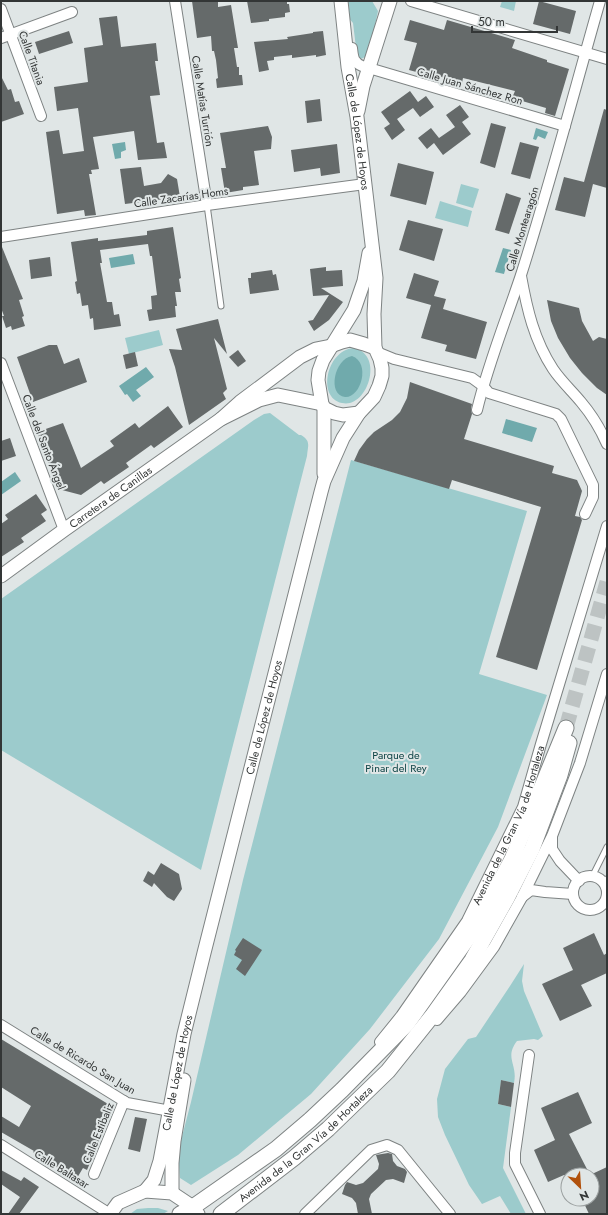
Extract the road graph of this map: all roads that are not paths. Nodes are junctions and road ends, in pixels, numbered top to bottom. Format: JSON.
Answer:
{"nodes":[{"id":1,"x":175,"y":1,"type":"edge"},
{"id":2,"x":341,"y":1,"type":"edge"},
{"id":3,"x":390,"y":1,"type":"edge"},
{"id":4,"x":411,"y":1,"type":"edge"},
{"id":5,"x":600,"y":1,"type":"edge"},
{"id":6,"x":1,"y":9,"type":"edge"},
{"id":7,"x":72,"y":12,"type":"dead end"},
{"id":8,"x":343,"y":24,"type":"junction"},
{"id":9,"x":6,"y":36,"type":"edge"},
{"id":10,"x":585,"y":53,"type":"junction"},
{"id":11,"x":607,"y":59,"type":"edge"},
{"id":12,"x":369,"y":69,"type":"junction"},
{"id":13,"x":41,"y":116,"type":"dead end"},
{"id":14,"x":357,"y":117,"type":"junction"},
{"id":15,"x":565,"y":126,"type":"junction"},
{"id":16,"x":365,"y":184,"type":"junction"},
{"id":17,"x":207,"y":206,"type":"junction"},
{"id":18,"x":1,"y":237,"type":"edge"},
{"id":19,"x":371,"y":240,"type":"junction"},
{"id":20,"x":521,"y":274,"type":"junction"},
{"id":21,"x":221,"y":306,"type":"dead end"},
{"id":22,"x":332,"y":346,"type":"junction"},
{"id":23,"x":376,"y":350,"type":"junction"},
{"id":24,"x":1,"y":363,"type":"edge"},
{"id":25,"x":483,"y":386,"type":"junction"},
{"id":26,"x":323,"y":406,"type":"junction"},
{"id":27,"x":477,"y":410,"type":"dead end"},
{"id":28,"x":359,"y":413,"type":"junction"},
{"id":29,"x":221,"y":419,"type":"junction"},
{"id":30,"x":607,"y":444,"type":"edge"},
{"id":31,"x":324,"y":481,"type":"junction"},
{"id":32,"x":585,"y":514,"type":"dead end"},
{"id":33,"x":607,"y":526,"type":"edge"},
{"id":34,"x":64,"y":530,"type":"junction"},
{"id":35,"x":1,"y":576,"type":"edge"},
{"id":36,"x":607,"y":674,"type":"edge"},
{"id":37,"x":552,"y":836,"type":"junction"},
{"id":38,"x":607,"y":847,"type":"edge"},
{"id":39,"x":592,"y":877,"type":"junction"},
{"id":40,"x":579,"y":881,"type":"junction"},
{"id":41,"x":606,"y":882,"type":"edge"},
{"id":42,"x":573,"y":894,"type":"junction"},
{"id":43,"x":521,"y":899,"type":"junction"},
{"id":44,"x":606,"y":901,"type":"edge"},
{"id":45,"x":1,"y":1024,"type":"edge"},
{"id":46,"x":529,"y":1055,"type":"dead end"},
{"id":47,"x":388,"y":1071,"type":"junction"},
{"id":48,"x":342,"y":1090,"type":"junction"},
{"id":49,"x":124,"y":1101,"type":"junction"},
{"id":50,"x":174,"y":1112,"type":"junction"},
{"id":51,"x":1,"y":1145,"type":"edge"},
{"id":52,"x":94,"y":1174,"type":"dead end"},
{"id":53,"x":146,"y":1190,"type":"junction"},
{"id":54,"x":172,"y":1193,"type":"junction"},
{"id":55,"x":191,"y":1212,"type":"edge"},
{"id":56,"x":110,"y":1214,"type":"edge"},
{"id":57,"x":221,"y":1214,"type":"edge"},
{"id":58,"x":305,"y":1214,"type":"edge"},
{"id":59,"x":450,"y":1214,"type":"edge"},
{"id":60,"x":540,"y":1214,"type":"edge"}],
"edges":[{"from":1,"to":17,"type":"street","name":"Calle Matías Turrión"},
{"from":2,"to":8,"type":"street","name":"Calle de López de Hoyos"},
{"from":3,"to":12,"type":"street"},
{"from":4,"to":10,"type":"street"},
{"from":5,"to":10,"type":"street","name":"Calle Montearagón"},
{"from":6,"to":9,"type":"street","name":"Calle Titania"},
{"from":7,"to":9,"type":"street"},
{"from":8,"to":12,"type":"street","name":"Calle de López de Hoyos"},
{"from":8,"to":14,"type":"street","name":"Calle de López de Hoyos"},
{"from":9,"to":13,"type":"street","name":"Calle Titania"},
{"from":10,"to":11,"type":"street"},
{"from":10,"to":15,"type":"street","name":"Calle Montearagón"},
{"from":12,"to":14,"type":"street"},
{"from":12,"to":15,"type":"street","name":"Calle Juan Sánchez Ron"},
{"from":14,"to":16,"type":"street","name":"Calle de López de Hoyos"},
{"from":15,"to":20,"type":"street","name":"Calle Montearagón"},
{"from":16,"to":17,"type":"street","name":"Calle Zacarías Homs"},
{"from":16,"to":19,"type":"street","name":"Calle de López de Hoyos"},
{"from":17,"to":18,"type":"street","name":"Calle Zacarías Homs"},
{"from":17,"to":21,"type":"lane"},
{"from":19,"to":22,"type":"street","name":"Calle de López de Hoyos"},
{"from":19,"to":23,"type":"street","name":"Calle de López de Hoyos"},
{"from":20,"to":25,"type":"street","name":"Calle Montearagón"},
{"from":20,"to":30,"type":"street"},
{"from":22,"to":23,"type":"street"},
{"from":22,"to":26,"type":"street"},
{"from":22,"to":29,"type":"street","name":"Carretera de Canillas"},
{"from":23,"to":25,"type":"street"},
{"from":23,"to":28,"type":"street"},
{"from":24,"to":34,"type":"street","name":"Calle del Santo Ángel"},
{"from":25,"to":27,"type":"street","name":"Calle Montearagón"},
{"from":25,"to":32,"type":"street"},
{"from":26,"to":28,"type":"street"},
{"from":26,"to":29,"type":"street","name":"Carretera de Canillas"},
{"from":26,"to":31,"type":"street","name":"Calle de López de Hoyos"},
{"from":28,"to":31,"type":"street","name":"Calle de López de Hoyos"},
{"from":29,"to":34,"type":"street","name":"Carretera de Canillas"},
{"from":31,"to":50,"type":"street","name":"Calle de López de Hoyos"},
{"from":33,"to":48,"type":"street","name":"Avenida de la Gran Vía de Hortaleza"},
{"from":34,"to":35,"type":"street","name":"Carretera de Canillas"},
{"from":36,"to":37,"type":"street","name":"Avenida de la Gran Vía de Hortaleza"},
{"from":37,"to":40,"type":"street"},
{"from":37,"to":43,"type":"street","name":"Avenida de la Gran Vía de Hortaleza"},
{"from":38,"to":39,"type":"lane"},
{"from":39,"to":40,"type":"street"},
{"from":39,"to":41,"type":"street"},
{"from":40,"to":42,"type":"street"},
{"from":41,"to":44,"type":"street"},
{"from":42,"to":43,"type":"street"},
{"from":42,"to":44,"type":"street"},
{"from":43,"to":47,"type":"street","name":"Avenida de la Gran Vía de Hortaleza"},
{"from":45,"to":49,"type":"street","name":"Calle de Ricardo San Juan"},
{"from":46,"to":60,"type":"street"},
{"from":47,"to":48,"type":"main road","name":"Avenida de la Gran Vía de Hortaleza"},
{"from":47,"to":57,"type":"main road","name":"Avenida de la Gran Vía de Hortaleza"},
{"from":48,"to":55,"type":"main road","name":"Avenida de la Gran Vía de Hortaleza"},
{"from":49,"to":50,"type":"street","name":"Calle de Ricardo San Juan"},
{"from":49,"to":52,"type":"street","name":"Calle Estíbaliz"},
{"from":50,"to":53,"type":"street","name":"Calle de López de Hoyos"},
{"from":50,"to":54,"type":"street","name":"Calle de López de Hoyos"},
{"from":51,"to":56,"type":"street","name":"Calle Baltasar"},
{"from":53,"to":54,"type":"street"},
{"from":53,"to":56,"type":"street"},
{"from":54,"to":55,"type":"street"},
{"from":58,"to":59,"type":"street"}]}
